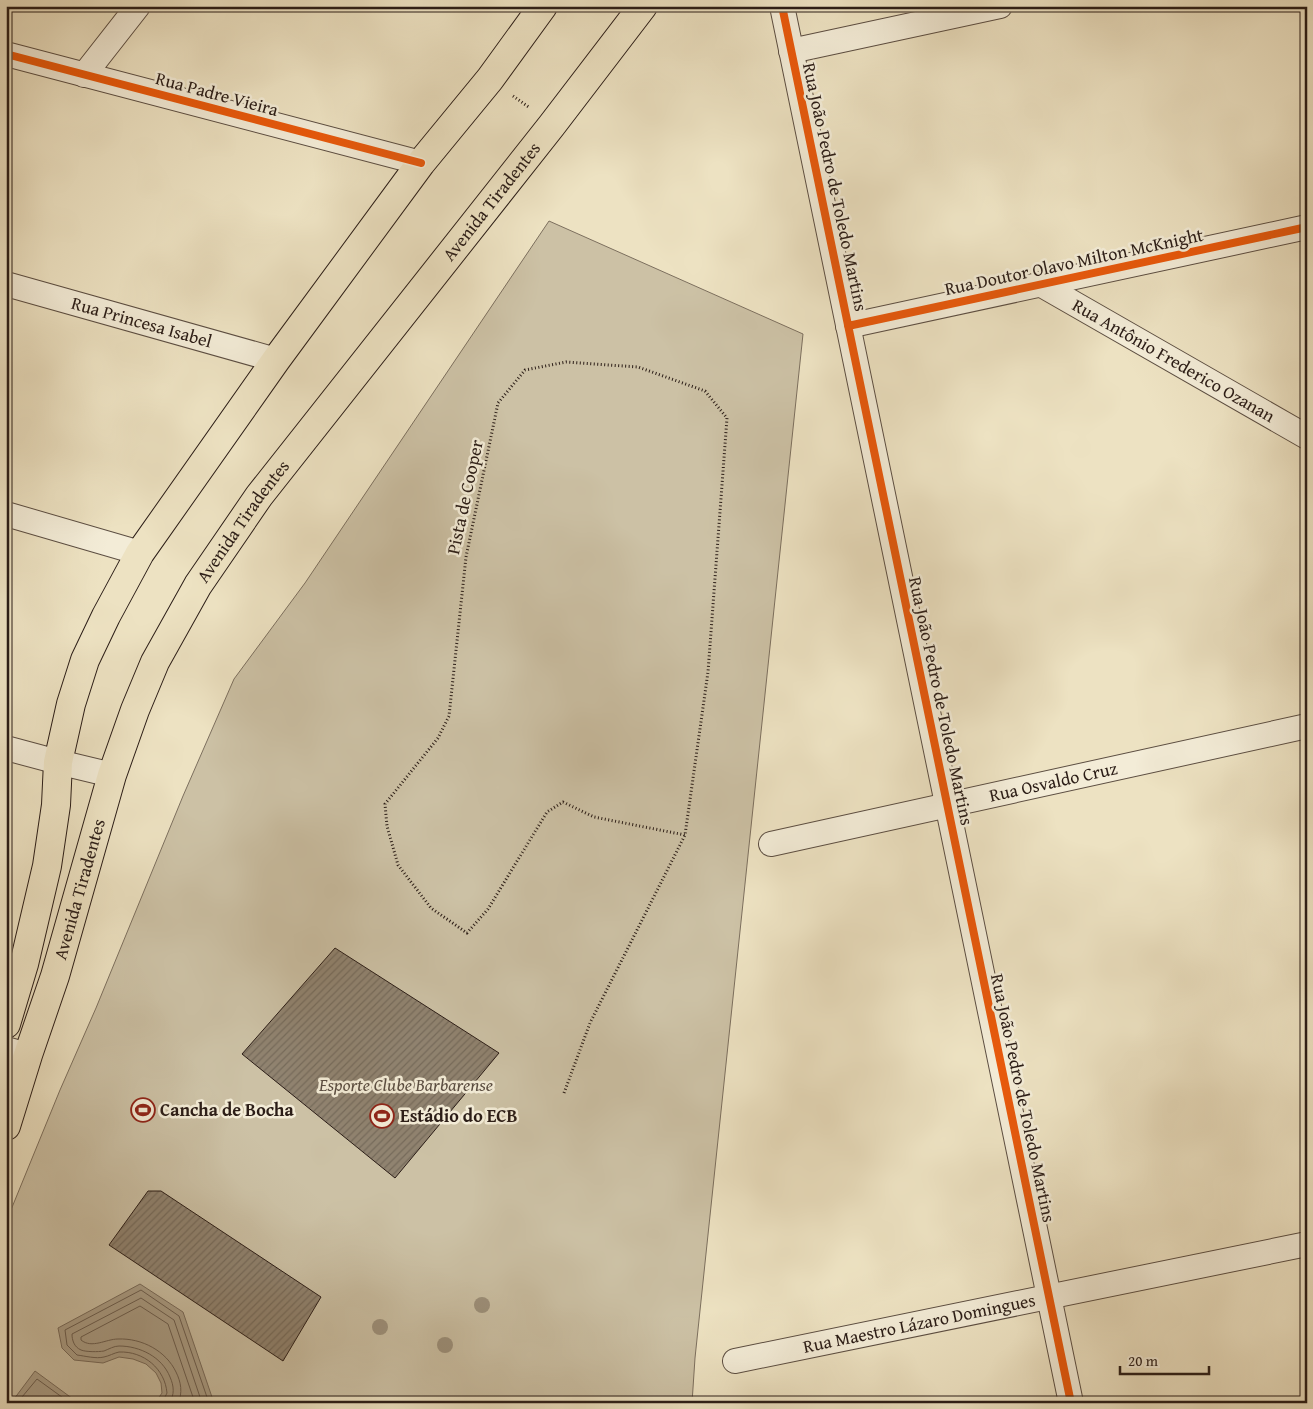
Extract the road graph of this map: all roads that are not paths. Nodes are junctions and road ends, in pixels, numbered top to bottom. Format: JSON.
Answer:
{"nodes":[{"id":1,"x":138,"y":6,"type":"edge"},
{"id":2,"x":544,"y":6,"type":"edge"},
{"id":3,"x":643,"y":6,"type":"edge"},
{"id":4,"x":782,"y":6,"type":"edge"},
{"id":5,"x":1000,"y":6,"type":"edge"},
{"id":6,"x":791,"y":51,"type":"junction"},
{"id":7,"x":6,"y":54,"type":"edge"},
{"id":8,"x":84,"y":75,"type":"junction"},
{"id":9,"x":421,"y":163,"type":"junction"},
{"id":10,"x":1307,"y":227,"type":"edge"},
{"id":11,"x":6,"y":284,"type":"edge"},
{"id":12,"x":1040,"y":284,"type":"junction"},
{"id":13,"x":848,"y":326,"type":"junction"},
{"id":14,"x":276,"y":360,"type":"junction"},
{"id":15,"x":1307,"y":437,"type":"edge"},
{"id":16,"x":6,"y":514,"type":"edge"},
{"id":17,"x":140,"y":553,"type":"junction"},
{"id":18,"x":1307,"y":726,"type":"edge"},
{"id":19,"x":6,"y":748,"type":"edge"},
{"id":20,"x":58,"y":762,"type":"junction"},
{"id":21,"x":112,"y":775,"type":"junction"},
{"id":22,"x":947,"y":806,"type":"junction"},
{"id":23,"x":771,"y":844,"type":"dead end"},
{"id":24,"x":6,"y":1024,"type":"edge"},
{"id":25,"x":17,"y":1052,"type":"edge"},
{"id":26,"x":6,"y":1126,"type":"edge"},
{"id":27,"x":1307,"y":1244,"type":"edge"},
{"id":28,"x":1049,"y":1298,"type":"junction"},
{"id":29,"x":735,"y":1361,"type":"dead end"},
{"id":30,"x":1071,"y":1403,"type":"edge"}],
"edges":[{"from":1,"to":8,"type":"street"},
{"from":2,"to":9,"type":"main road","name":"Avenida Tiradentes"},
{"from":3,"to":21,"type":"main road","name":"Avenida Tiradentes"},
{"from":4,"to":6,"type":"street","name":"Rua João Pedro de Toledo Martins"},
{"from":5,"to":6,"type":"street"},
{"from":6,"to":13,"type":"street","name":"Rua João Pedro de Toledo Martins"},
{"from":7,"to":8,"type":"street","name":"Rua Padre Vieira"},
{"from":8,"to":9,"type":"street","name":"Rua Padre Vieira"},
{"from":9,"to":14,"type":"main road","name":"Avenida Tiradentes"},
{"from":10,"to":12,"type":"street","name":"Rua Doutor Olavo Milton McKnight"},
{"from":11,"to":14,"type":"street","name":"Rua Princesa Isabel"},
{"from":12,"to":13,"type":"street","name":"Rua Doutor Olavo Milton McKnight"},
{"from":12,"to":15,"type":"street","name":"Rua Antônio Frederico Ozanan"},
{"from":13,"to":22,"type":"street","name":"Rua João Pedro de Toledo Martins"},
{"from":14,"to":17,"type":"main road","name":"Avenida Tiradentes"},
{"from":16,"to":17,"type":"street"},
{"from":17,"to":20,"type":"main road","name":"Avenida Tiradentes"},
{"from":18,"to":22,"type":"street","name":"Rua Osvaldo Cruz"},
{"from":19,"to":20,"type":"street"},
{"from":20,"to":21,"type":"street"},
{"from":20,"to":24,"type":"main road","name":"Avenida Tiradentes"},
{"from":21,"to":25,"type":"main road","name":"Avenida Tiradentes"},
{"from":22,"to":23,"type":"street","name":"Rua Osvaldo Cruz"},
{"from":22,"to":28,"type":"street","name":"Rua João Pedro de Toledo Martins"},
{"from":25,"to":26,"type":"main road","name":"Avenida Tiradentes"},
{"from":27,"to":28,"type":"street","name":"Rua Maestro Lázaro Domingues"},
{"from":28,"to":29,"type":"street","name":"Rua Maestro Lázaro Domingues"},
{"from":28,"to":30,"type":"street","name":"Rua João Pedro de Toledo Martins"}]}
